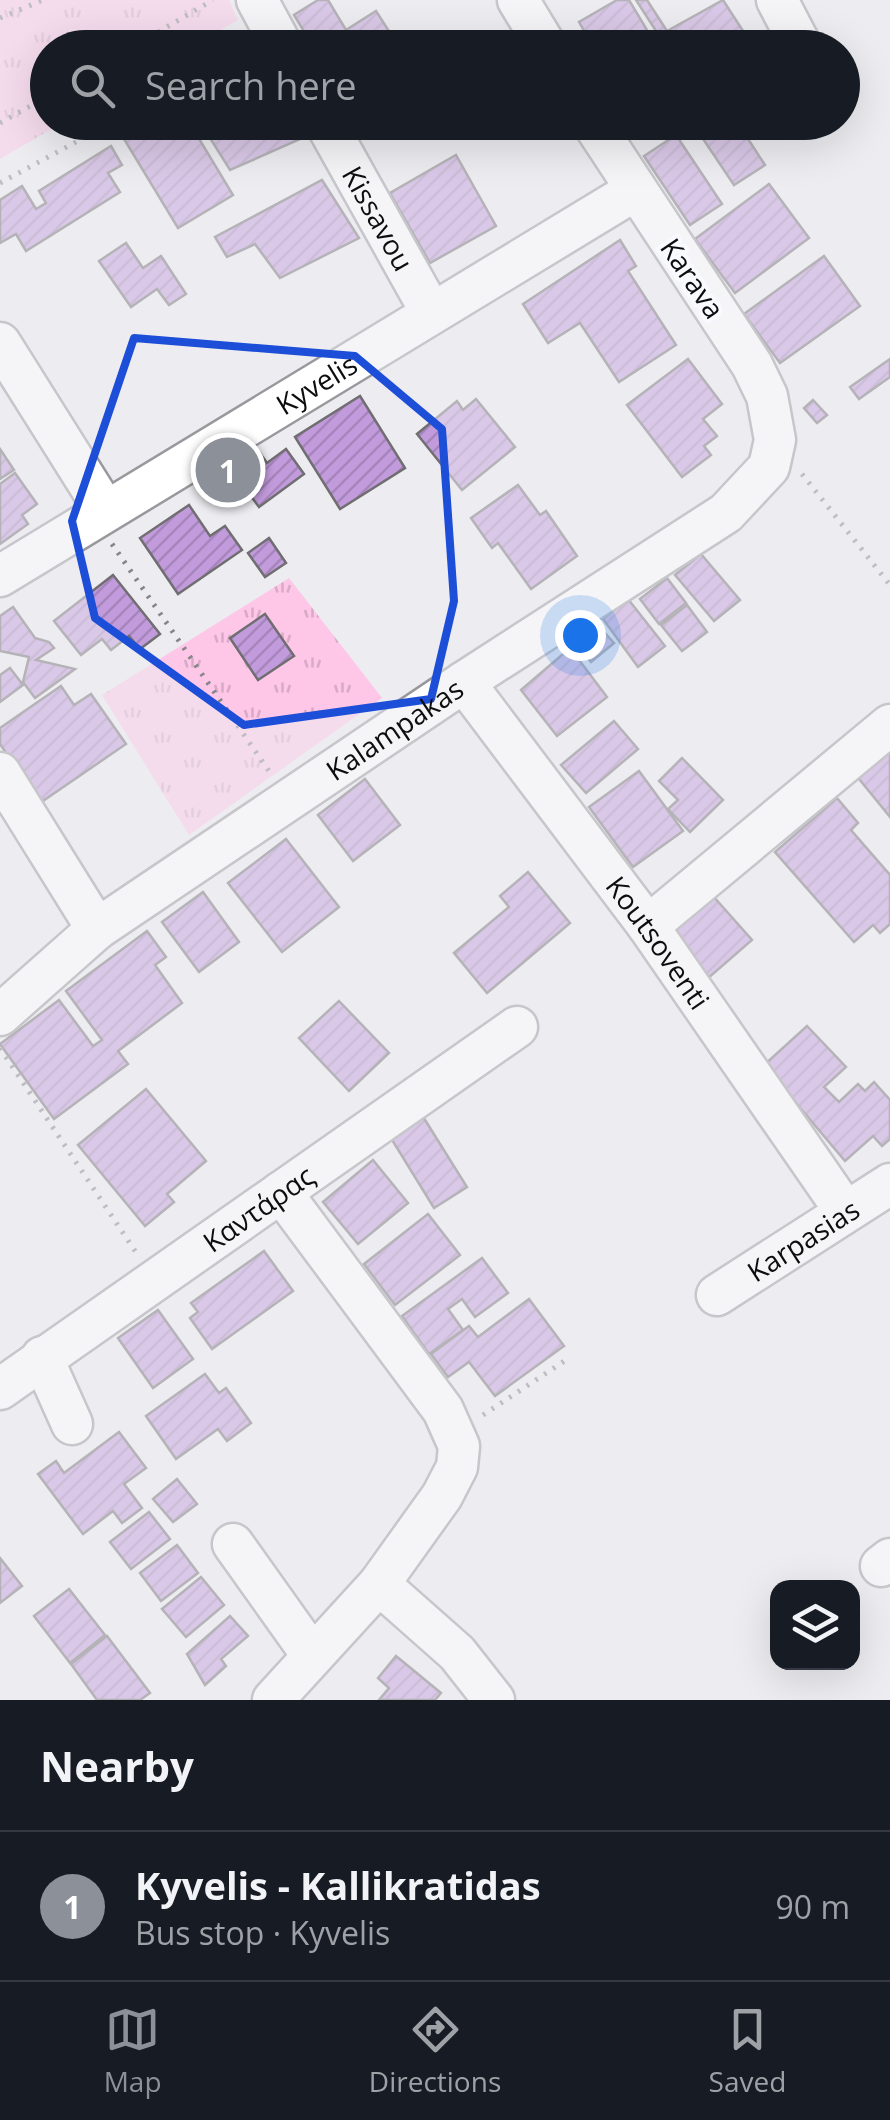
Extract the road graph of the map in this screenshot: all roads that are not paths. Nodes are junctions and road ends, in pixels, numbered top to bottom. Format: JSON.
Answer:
{"nodes":[{"id":1,"x":257,"y":0,"type":"edge"},
{"id":2,"x":518,"y":0,"type":"edge"},
{"id":3,"x":777,"y":0,"type":"edge"},
{"id":4,"x":274,"y":30,"type":"edge"},
{"id":5,"x":536,"y":30,"type":"edge"},
{"id":6,"x":793,"y":30,"type":"edge"},
{"id":7,"x":336,"y":140,"type":"edge"},
{"id":8,"x":603,"y":140,"type":"edge"},
{"id":9,"x":634,"y":191,"type":"junction"},
{"id":10,"x":431,"y":312,"type":"junction"},
{"id":11,"x":0,"y":343,"type":"edge"},
{"id":12,"x":775,"y":440,"type":"joint"},
{"id":13,"x":99,"y":514,"type":"junction"},
{"id":14,"x":0,"y":576,"type":"edge"},
{"id":15,"x":464,"y":682,"type":"junction"},
{"id":16,"x":890,"y":725,"type":"edge"},
{"id":17,"x":0,"y":772,"type":"edge"},
{"id":18,"x":648,"y":926,"type":"junction"},
{"id":19,"x":96,"y":929,"type":"junction"},
{"id":20,"x":0,"y":1014,"type":"edge"},
{"id":21,"x":516,"y":1026,"type":"dead end"},
{"id":22,"x":890,"y":1184,"type":"edge"},
{"id":23,"x":281,"y":1192,"type":"junction"},
{"id":24,"x":845,"y":1211,"type":"junction"},
{"id":25,"x":717,"y":1296,"type":"dead end"},
{"id":26,"x":42,"y":1357,"type":"junction"},
{"id":27,"x":0,"y":1389,"type":"edge"},
{"id":28,"x":72,"y":1424,"type":"dead end"},
{"id":29,"x":233,"y":1544,"type":"dead end"},
{"id":30,"x":378,"y":1584,"type":"junction"},
{"id":31,"x":312,"y":1655,"type":"junction"},
{"id":32,"x":273,"y":1700,"type":"edge"},
{"id":33,"x":494,"y":1700,"type":"edge"}],
"edges":[{"from":1,"to":4,"type":"street"},
{"from":2,"to":5,"type":"street"},
{"from":3,"to":6,"type":"street"},
{"from":7,"to":10,"type":"street","name":"Kissavou"},
{"from":8,"to":9,"type":"street","name":"Karava"},
{"from":9,"to":10,"type":"street","name":"Kyvelis"},
{"from":9,"to":12,"type":"street","name":"Karava"},
{"from":10,"to":13,"type":"street","name":"Kyvelis"},
{"from":11,"to":13,"type":"street"},
{"from":12,"to":15,"type":"street","name":"Kalampakas"},
{"from":13,"to":14,"type":"street","name":"Kyvelis"},
{"from":15,"to":18,"type":"street","name":"Koutsoventi"},
{"from":15,"to":19,"type":"street","name":"Kalampakas"},
{"from":16,"to":18,"type":"street"},
{"from":17,"to":19,"type":"street"},
{"from":18,"to":24,"type":"street","name":"Koutsoventi"},
{"from":19,"to":20,"type":"street","name":"Kalampakas"},
{"from":21,"to":23,"type":"street","name":"Καντάρας"},
{"from":22,"to":24,"type":"street","name":"Karpasias"},
{"from":23,"to":26,"type":"street","name":"Καντάρας"},
{"from":23,"to":30,"type":"street"},
{"from":24,"to":25,"type":"street","name":"Karpasias"},
{"from":26,"to":27,"type":"street","name":"Καντάρας"},
{"from":26,"to":28,"type":"street"},
{"from":29,"to":31,"type":"street"},
{"from":30,"to":31,"type":"street"},
{"from":30,"to":33,"type":"street"},
{"from":31,"to":32,"type":"street"}]}
